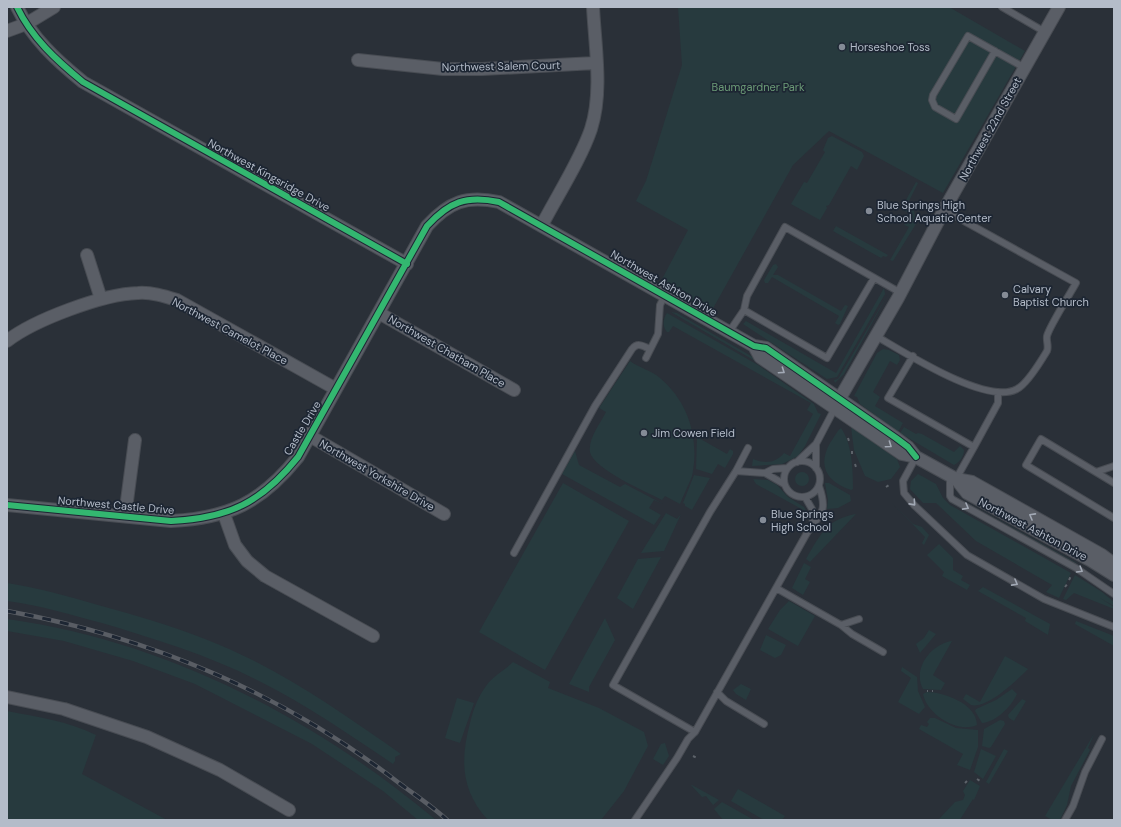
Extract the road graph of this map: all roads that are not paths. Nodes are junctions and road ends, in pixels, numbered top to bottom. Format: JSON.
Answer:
{"nodes":[{"id":1,"x":18,"y":7,"type":"edge"},
{"id":2,"x":54,"y":7,"type":"edge"},
{"id":3,"x":593,"y":7,"type":"edge"},
{"id":4,"x":1002,"y":7,"type":"edge"},
{"id":5,"x":1059,"y":7,"type":"edge"},
{"id":6,"x":26,"y":24,"type":"junction"},
{"id":7,"x":7,"y":31,"type":"edge"},
{"id":8,"x":1045,"y":32,"type":"junction"},
{"id":9,"x":995,"y":51,"type":"junction"},
{"id":10,"x":358,"y":60,"type":"dead end"},
{"id":11,"x":595,"y":63,"type":"junction"},
{"id":12,"x":1025,"y":68,"type":"junction"},
{"id":13,"x":944,"y":210,"type":"junction"},
{"id":14,"x":542,"y":225,"type":"junction"},
{"id":15,"x":87,"y":255,"type":"dead end"},
{"id":16,"x":407,"y":264,"type":"junction"},
{"id":17,"x":874,"y":278,"type":"junction"},
{"id":18,"x":901,"y":293,"type":"junction"},
{"id":19,"x":665,"y":295,"type":"junction"},
{"id":20,"x":101,"y":299,"type":"junction"},
{"id":21,"x":744,"y":310,"type":"junction"},
{"id":22,"x":379,"y":313,"type":"junction"},
{"id":23,"x":730,"y":332,"type":"junction"},
{"id":24,"x":876,"y":336,"type":"junction"},
{"id":25,"x":7,"y":341,"type":"edge"},
{"id":26,"x":650,"y":349,"type":"junction"},
{"id":27,"x":912,"y":356,"type":"junction"},
{"id":28,"x":646,"y":358,"type":"dead end"},
{"id":29,"x":336,"y":390,"type":"junction"},
{"id":30,"x":514,"y":390,"type":"dead end"},
{"id":31,"x":998,"y":392,"type":"junction"},
{"id":32,"x":838,"y":403,"type":"junction"},
{"id":33,"x":310,"y":436,"type":"junction"},
{"id":34,"x":135,"y":440,"type":"dead end"},
{"id":35,"x":816,"y":444,"type":"junction"},
{"id":36,"x":974,"y":447,"type":"junction"},
{"id":37,"x":748,"y":448,"type":"dead end"},
{"id":38,"x":916,"y":457,"type":"junction"},
{"id":39,"x":797,"y":462,"type":"junction"},
{"id":40,"x":1114,"y":466,"type":"edge"},
{"id":41,"x":787,"y":468,"type":"junction"},
{"id":42,"x":816,"y":468,"type":"junction"},
{"id":43,"x":736,"y":471,"type":"junction"},
{"id":44,"x":1096,"y":472,"type":"junction"},
{"id":45,"x":764,"y":473,"type":"junction"},
{"id":46,"x":953,"y":478,"type":"junction"},
{"id":47,"x":1114,"y":483,"type":"edge"},
{"id":48,"x":784,"y":484,"type":"junction"},
{"id":49,"x":819,"y":486,"type":"junction"},
{"id":50,"x":805,"y":497,"type":"junction"},
{"id":51,"x":7,"y":505,"type":"edge"},
{"id":52,"x":224,"y":514,"type":"junction"},
{"id":53,"x":444,"y":514,"type":"dead end"},
{"id":54,"x":125,"y":516,"type":"junction"},
{"id":55,"x":1114,"y":518,"type":"edge"},
{"id":56,"x":813,"y":525,"type":"junction"},
{"id":57,"x":514,"y":553,"type":"dead end"},
{"id":58,"x":1114,"y":564,"type":"edge"},
{"id":59,"x":1114,"y":575,"type":"edge"},
{"id":60,"x":776,"y":588,"type":"junction"},
{"id":61,"x":1114,"y":594,"type":"edge"},
{"id":62,"x":859,"y":619,"type":"dead end"},
{"id":63,"x":841,"y":624,"type":"junction"},
{"id":64,"x":1114,"y":627,"type":"edge"},
{"id":65,"x":373,"y":636,"type":"dead end"},
{"id":66,"x":883,"y":652,"type":"dead end"},
{"id":67,"x":717,"y":692,"type":"junction"},
{"id":68,"x":7,"y":698,"type":"edge"},
{"id":69,"x":764,"y":724,"type":"dead end"},
{"id":70,"x":695,"y":732,"type":"junction"},
{"id":71,"x":1102,"y":739,"type":"dead end"},
{"id":72,"x":289,"y":810,"type":"dead end"},
{"id":73,"x":635,"y":820,"type":"edge"},
{"id":74,"x":1065,"y":820,"type":"edge"}],
"edges":[{"from":1,"to":6,"type":"street","name":"Northwest Kingsridge Drive"},
{"from":2,"to":6,"type":"street"},
{"from":3,"to":11,"type":"street"},
{"from":4,"to":8,"type":"lane"},
{"from":5,"to":8,"type":"street","name":"Northwest 22nd Street"},
{"from":6,"to":7,"type":"street"},
{"from":6,"to":16,"type":"street","name":"Northwest Kingsridge Drive"},
{"from":8,"to":12,"type":"street","name":"Northwest 22nd Street"},
{"from":9,"to":9,"type":"lane"},
{"from":9,"to":12,"type":"lane"},
{"from":10,"to":11,"type":"street","name":"Northwest Salem Court"},
{"from":11,"to":14,"type":"street"},
{"from":12,"to":13,"type":"street","name":"Northwest 22nd Street"},
{"from":13,"to":18,"type":"street","name":"Northwest 22nd Street"},
{"from":13,"to":31,"type":"lane"},
{"from":14,"to":16,"type":"street","name":"Northwest Ashton Drive"},
{"from":14,"to":19,"type":"street","name":"Northwest Ashton Drive"},
{"from":15,"to":20,"type":"street"},
{"from":16,"to":22,"type":"street"},
{"from":17,"to":18,"type":"lane"},
{"from":17,"to":21,"type":"lane"},
{"from":17,"to":21,"type":"lane"},
{"from":18,"to":24,"type":"street","name":"Northwest 22nd Street"},
{"from":19,"to":23,"type":"street","name":"Northwest Ashton Drive"},
{"from":19,"to":26,"type":"lane"},
{"from":20,"to":25,"type":"street","name":"Northwest Camelot Place"},
{"from":20,"to":29,"type":"street","name":"Northwest Camelot Place"},
{"from":21,"to":23,"type":"lane"},
{"from":22,"to":29,"type":"street"},
{"from":22,"to":30,"type":"street","name":"Northwest Chatham Place"},
{"from":23,"to":32,"type":"street","name":"Northwest Ashton Drive"},
{"from":24,"to":27,"type":"lane"},
{"from":24,"to":32,"type":"street","name":"Northwest 22nd Street"},
{"from":26,"to":28,"type":"lane"},
{"from":26,"to":57,"type":"lane"},
{"from":27,"to":31,"type":"lane"},
{"from":27,"to":36,"type":"lane"},
{"from":29,"to":33,"type":"street","name":"Castle Drive"},
{"from":31,"to":36,"type":"lane"},
{"from":32,"to":35,"type":"lane"},
{"from":32,"to":38,"type":"street","name":"Northwest Ashton Drive"},
{"from":33,"to":52,"type":"street","name":"Castle Drive"},
{"from":33,"to":53,"type":"street","name":"Northwest Yorkshire Drive"},
{"from":34,"to":54,"type":"street"},
{"from":35,"to":39,"type":"lane"},
{"from":35,"to":42,"type":"lane"},
{"from":36,"to":46,"type":"lane"},
{"from":37,"to":43,"type":"lane"},
{"from":38,"to":46,"type":"street","name":"Northwest Ashton Drive"},
{"from":38,"to":64,"type":"lane","one_way":true},
{"from":39,"to":41,"type":"lane"},
{"from":39,"to":42,"type":"lane"},
{"from":40,"to":44,"type":"lane"},
{"from":41,"to":45,"type":"lane"},
{"from":41,"to":48,"type":"lane"},
{"from":42,"to":49,"type":"lane"},
{"from":43,"to":45,"type":"lane"},
{"from":43,"to":70,"type":"lane"},
{"from":44,"to":47,"type":"lane"},
{"from":44,"to":55,"type":"lane"},
{"from":45,"to":48,"type":"lane"},
{"from":58,"to":46,"type":"street","name":"Northwest Ashton Drive","one_way":true},
{"from":46,"to":59,"type":"street","name":"Northwest Ashton Drive"},
{"from":46,"to":61,"type":"lane","one_way":true},
{"from":48,"to":50,"type":"lane"},
{"from":49,"to":50,"type":"lane"},
{"from":49,"to":56,"type":"lane"},
{"from":50,"to":56,"type":"lane"},
{"from":51,"to":54,"type":"street","name":"Northwest Castle Drive"},
{"from":52,"to":54,"type":"street","name":"Northwest Castle Drive"},
{"from":52,"to":65,"type":"street"},
{"from":56,"to":60,"type":"lane"},
{"from":60,"to":63,"type":"lane"},
{"from":60,"to":67,"type":"lane"},
{"from":62,"to":63,"type":"lane"},
{"from":63,"to":66,"type":"lane"},
{"from":67,"to":69,"type":"lane"},
{"from":67,"to":70,"type":"lane"},
{"from":68,"to":72,"type":"street"},
{"from":70,"to":73,"type":"lane"},
{"from":71,"to":74,"type":"lane"}]}
